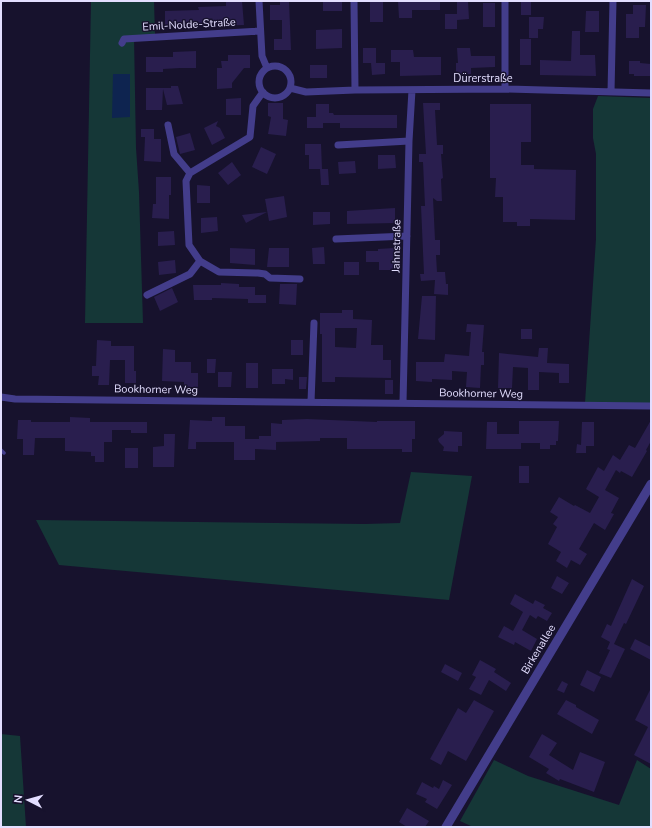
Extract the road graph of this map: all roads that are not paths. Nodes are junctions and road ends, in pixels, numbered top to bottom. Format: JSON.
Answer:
{"nodes":[{"id":1,"x":259,"y":1,"type":"edge"},
{"id":2,"x":354,"y":1,"type":"edge"},
{"id":3,"x":505,"y":1,"type":"edge"},
{"id":4,"x":613,"y":1,"type":"edge"},
{"id":5,"x":260,"y":31,"type":"junction"},
{"id":6,"x":122,"y":44,"type":"dead end"},
{"id":7,"x":267,"y":68,"type":"junction"},
{"id":8,"x":290,"y":88,"type":"junction"},
{"id":9,"x":505,"y":89,"type":"junction"},
{"id":10,"x":355,"y":90,"type":"junction"},
{"id":11,"x":412,"y":90,"type":"junction"},
{"id":12,"x":263,"y":92,"type":"junction"},
{"id":13,"x":611,"y":92,"type":"junction"},
{"id":14,"x":651,"y":93,"type":"edge"},
{"id":15,"x":168,"y":125,"type":"dead end"},
{"id":16,"x":409,"y":141,"type":"junction"},
{"id":17,"x":338,"y":145,"type":"dead end"},
{"id":18,"x":190,"y":173,"type":"junction"},
{"id":19,"x":407,"y":236,"type":"junction"},
{"id":20,"x":336,"y":239,"type":"dead end"},
{"id":21,"x":200,"y":260,"type":"junction"},
{"id":22,"x":300,"y":279,"type":"dead end"},
{"id":23,"x":147,"y":295,"type":"dead end"},
{"id":24,"x":314,"y":322,"type":"dead end"},
{"id":25,"x":1,"y":397,"type":"edge"},
{"id":26,"x":311,"y":402,"type":"junction"},
{"id":27,"x":403,"y":403,"type":"junction"},
{"id":28,"x":651,"y":406,"type":"edge"},
{"id":29,"x":651,"y":484,"type":"edge"},
{"id":30,"x":446,"y":827,"type":"edge"}],
"edges":[{"from":1,"to":5,"type":"street"},
{"from":2,"to":10,"type":"street"},
{"from":3,"to":9,"type":"street"},
{"from":4,"to":13,"type":"street"},
{"from":5,"to":6,"type":"street","name":"Emil-Nolde-Straße"},
{"from":5,"to":7,"type":"street"},
{"from":7,"to":8,"type":"street"},
{"from":7,"to":12,"type":"street"},
{"from":8,"to":10,"type":"street","name":"Dürerstraße"},
{"from":8,"to":12,"type":"street"},
{"from":9,"to":11,"type":"street","name":"Dürerstraße"},
{"from":9,"to":13,"type":"street","name":"Dürerstraße"},
{"from":10,"to":11,"type":"street","name":"Dürerstraße"},
{"from":11,"to":16,"type":"street","name":"Jahnstraße"},
{"from":12,"to":18,"type":"street"},
{"from":13,"to":14,"type":"street","name":"Dürerstraße"},
{"from":15,"to":18,"type":"street"},
{"from":16,"to":17,"type":"street"},
{"from":16,"to":19,"type":"street","name":"Jahnstraße"},
{"from":18,"to":21,"type":"street"},
{"from":19,"to":20,"type":"street"},
{"from":19,"to":27,"type":"street","name":"Jahnstraße"},
{"from":21,"to":22,"type":"street"},
{"from":21,"to":23,"type":"street"},
{"from":24,"to":26,"type":"street"},
{"from":25,"to":26,"type":"street","name":"Bookhorner Weg"},
{"from":26,"to":27,"type":"street","name":"Bookhorner Weg"},
{"from":27,"to":28,"type":"street","name":"Bookhorner Weg"},
{"from":29,"to":30,"type":"street","name":"Birkenallee"}]}
